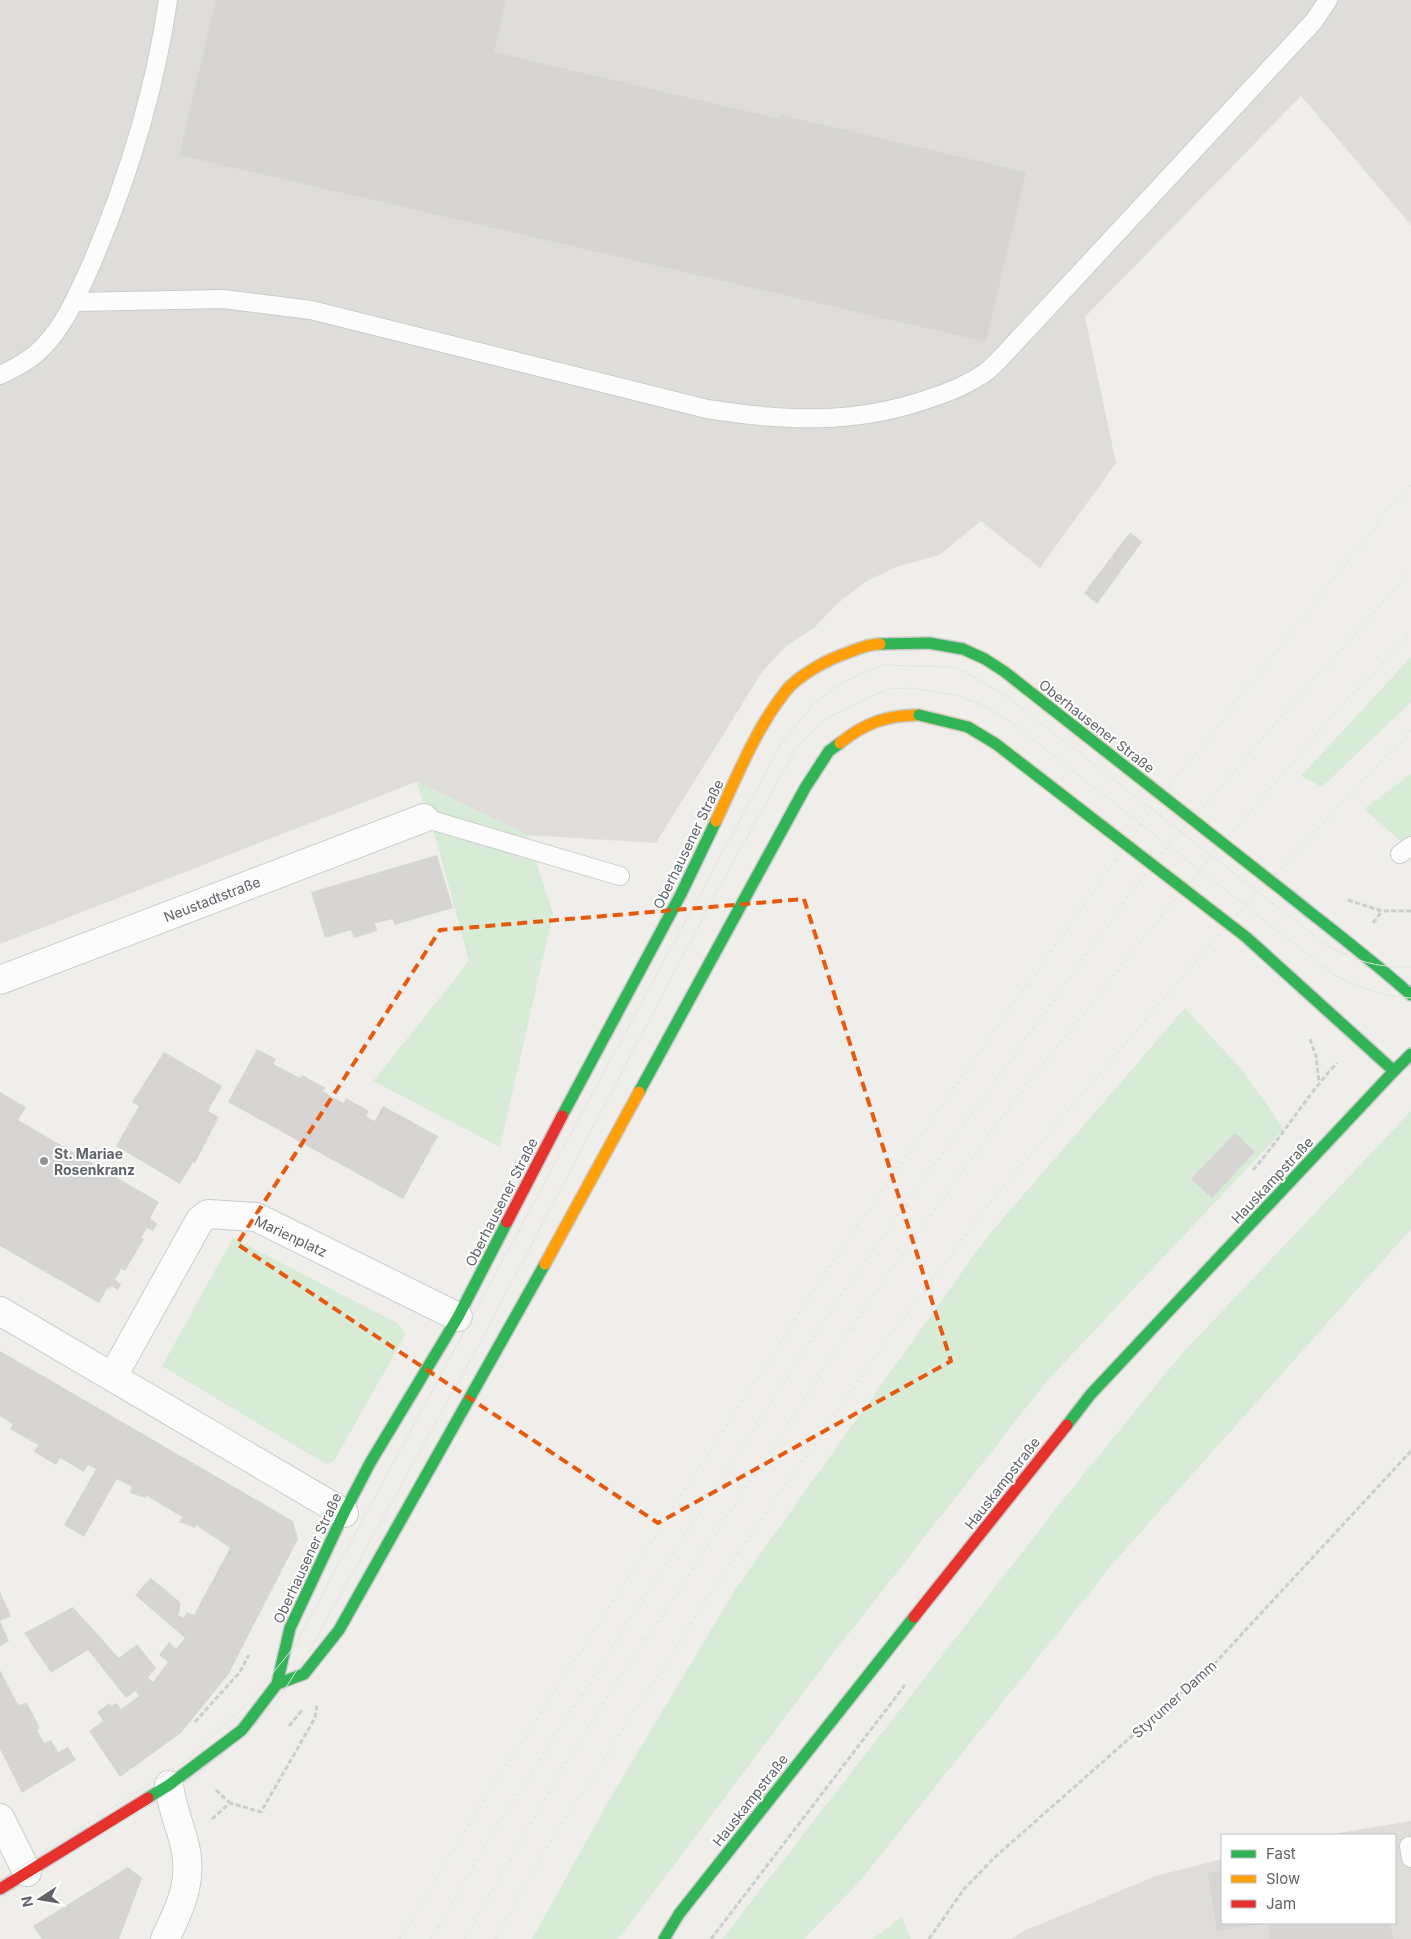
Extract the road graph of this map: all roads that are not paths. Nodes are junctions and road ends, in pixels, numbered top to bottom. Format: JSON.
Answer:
{"nodes":[{"id":1,"x":168,"y":0,"type":"edge"},
{"id":2,"x":1328,"y":0,"type":"edge"},
{"id":3,"x":75,"y":302,"type":"junction"},
{"id":4,"x":0,"y":376,"type":"edge"},
{"id":5,"x":424,"y":818,"type":"joint"},
{"id":6,"x":620,"y":876,"type":"dead end"},
{"id":7,"x":0,"y":980,"type":"edge"},
{"id":8,"x":1411,"y":995,"type":"edge"},
{"id":9,"x":1411,"y":1054,"type":"edge"},
{"id":10,"x":1394,"y":1071,"type":"junction"},
{"id":11,"x":0,"y":1311,"type":"edge"},
{"id":12,"x":458,"y":1317,"type":"junction"},
{"id":13,"x":113,"y":1376,"type":"junction"},
{"id":14,"x":344,"y":1513,"type":"junction"},
{"id":15,"x":277,"y":1684,"type":"junction"},
{"id":16,"x":168,"y":1785,"type":"junction"},
{"id":17,"x":0,"y":1818,"type":"edge"},
{"id":18,"x":27,"y":1872,"type":"junction"},
{"id":19,"x":0,"y":1889,"type":"edge"},
{"id":20,"x":165,"y":1939,"type":"edge"},
{"id":21,"x":664,"y":1939,"type":"edge"}],
"edges":[{"from":1,"to":3,"type":"lane"},
{"from":2,"to":3,"type":"lane"},
{"from":3,"to":4,"type":"lane"},
{"from":5,"to":6,"type":"lane"},
{"from":5,"to":7,"type":"street","name":"Neustadtstraße"},
{"from":8,"to":12,"type":"main road","name":"Oberhausener Straße","bridge":true},
{"from":9,"to":10,"type":"main road"},
{"from":10,"to":15,"type":"main road","bridge":true},
{"from":10,"to":21,"type":"main road","name":"Hauskampstraße"},
{"from":11,"to":13,"type":"street"},
{"from":12,"to":13,"type":"street","name":"Marienplatz"},
{"from":12,"to":14,"type":"main road","name":"Oberhausener Straße"},
{"from":13,"to":14,"type":"street"},
{"from":14,"to":15,"type":"main road","name":"Oberhausener Straße"},
{"from":15,"to":16,"type":"main road","name":"Oberhausener Straße"},
{"from":16,"to":18,"type":"main road","name":"Oberhausener Straße"},
{"from":16,"to":20,"type":"street"},
{"from":17,"to":18,"type":"street"},
{"from":18,"to":19,"type":"main road","name":"Oberhausener Straße"}]}
